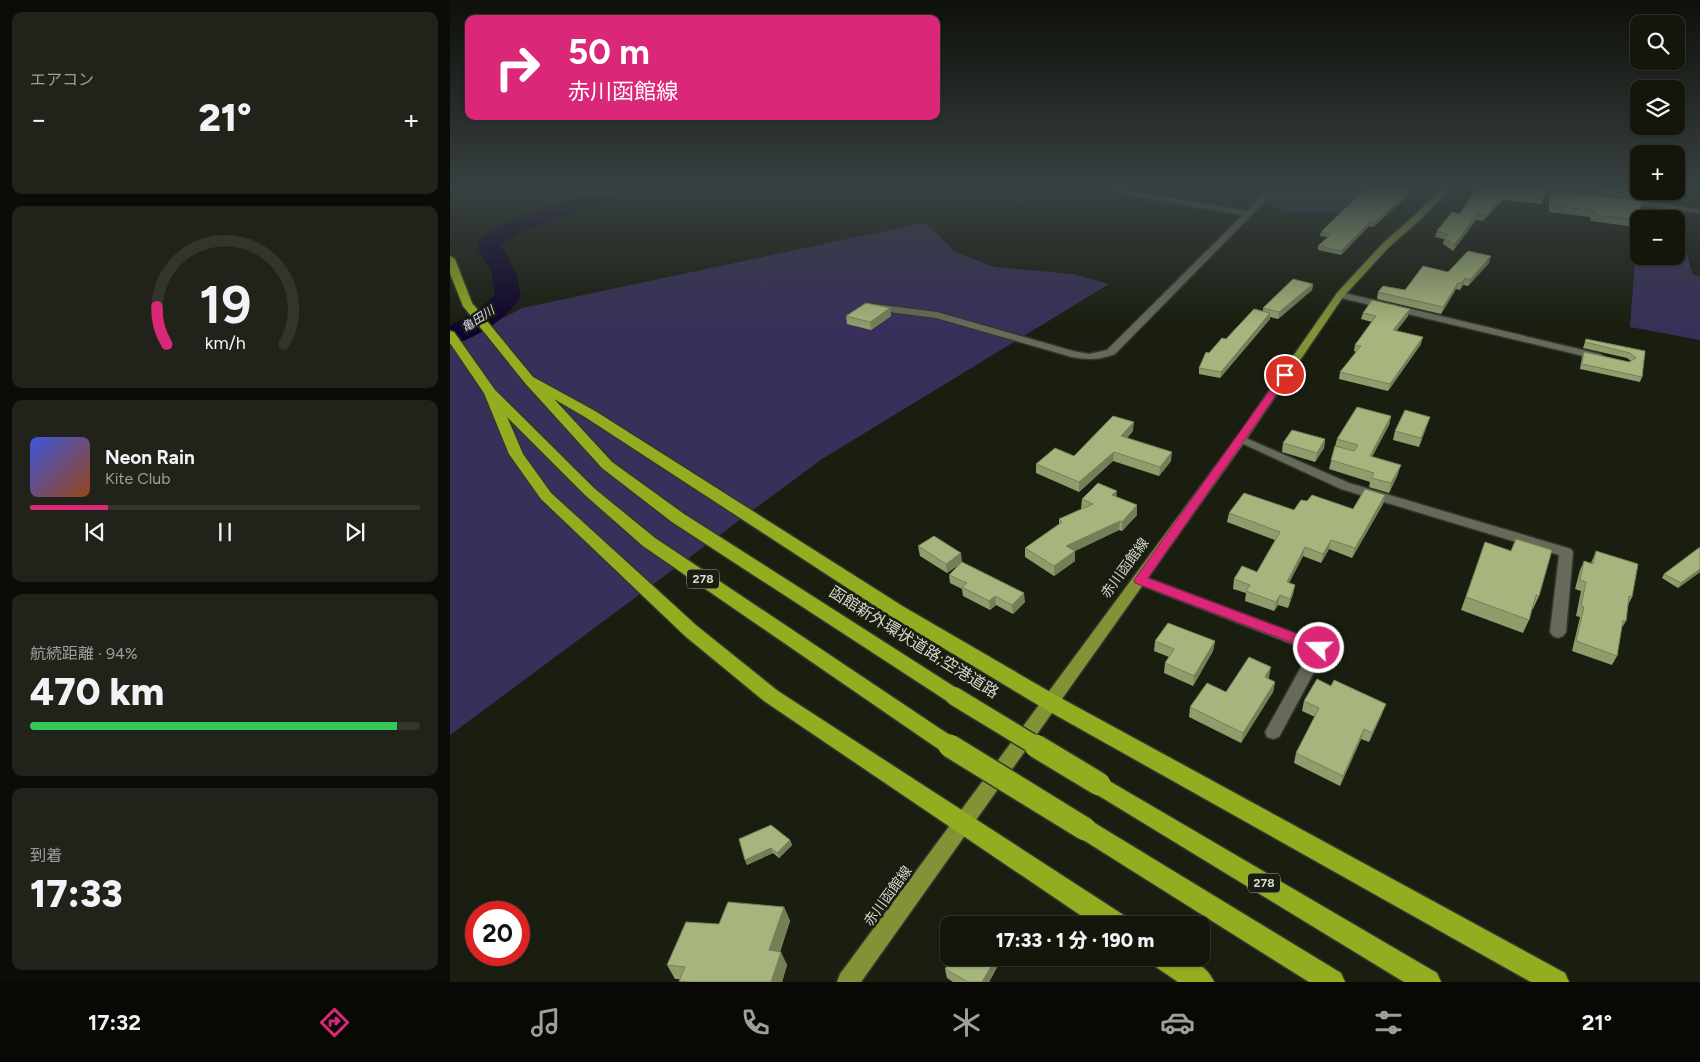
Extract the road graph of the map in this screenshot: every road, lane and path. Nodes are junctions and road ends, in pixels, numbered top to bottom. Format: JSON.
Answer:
{"nodes":[{"id":1,"x":1225,"y":235,"type":"edge"},
{"id":2,"x":1397,"y":235,"type":"edge"},
{"id":3,"x":450,"y":259,"type":"edge"},
{"id":4,"x":1340,"y":296,"type":"junction"},
{"id":5,"x":872,"y":307,"type":"edge"},
{"id":6,"x":450,"y":334,"type":"edge"},
{"id":7,"x":1608,"y":359,"type":"edge"},
{"id":8,"x":529,"y":380,"type":"junction"},
{"id":9,"x":490,"y":393,"type":"junction"},
{"id":10,"x":1241,"y":439,"type":"junction"},
{"id":11,"x":1140,"y":580,"type":"junction"},
{"id":12,"x":1558,"y":632,"type":"dead end"},
{"id":13,"x":1050,"y":702,"type":"junction"},
{"id":14,"x":1273,"y":732,"type":"dead end"},
{"id":15,"x":965,"y":823,"type":"junction"},
{"id":16,"x":1103,"y":916,"type":"edge"},
{"id":17,"x":1176,"y":966,"type":"edge"},
{"id":18,"x":849,"y":981,"type":"edge"},
{"id":19,"x":1201,"y":982,"type":"edge"},
{"id":20,"x":1332,"y":982,"type":"edge"},
{"id":21,"x":1428,"y":982,"type":"edge"},
{"id":22,"x":1556,"y":982,"type":"edge"}],
"edges":[{"from":1,"to":5,"type":"street"},
{"from":2,"to":4,"type":"main road","name":"赤川函館線"},
{"from":3,"to":8,"type":"highway","name":"函館新外環状道路;空港道路","number":"278"},
{"from":4,"to":7,"type":"street"},
{"from":4,"to":10,"type":"main road","name":"赤川函館線"},
{"from":6,"to":9,"type":"highway","number":"278"},
{"from":8,"to":13,"type":"highway"},
{"from":8,"to":21,"type":"highway","name":"函館新外環状道路;空港道路","number":"278","bridge":true},
{"from":9,"to":15,"type":"highway"},
{"from":9,"to":20,"type":"highway","number":"278","bridge":true},
{"from":10,"to":11,"type":"main road","name":"赤川函館線"},
{"from":10,"to":12,"type":"street"},
{"from":11,"to":13,"type":"main road","name":"赤川函館線"},
{"from":11,"to":14,"type":"street"},
{"from":13,"to":15,"type":"main road","name":"赤川函館線"},
{"from":13,"to":22,"type":"highway"},
{"from":15,"to":16,"type":"highway"},
{"from":15,"to":18,"type":"main road","name":"赤川函館線"},
{"from":17,"to":19,"type":"highway"}]}
